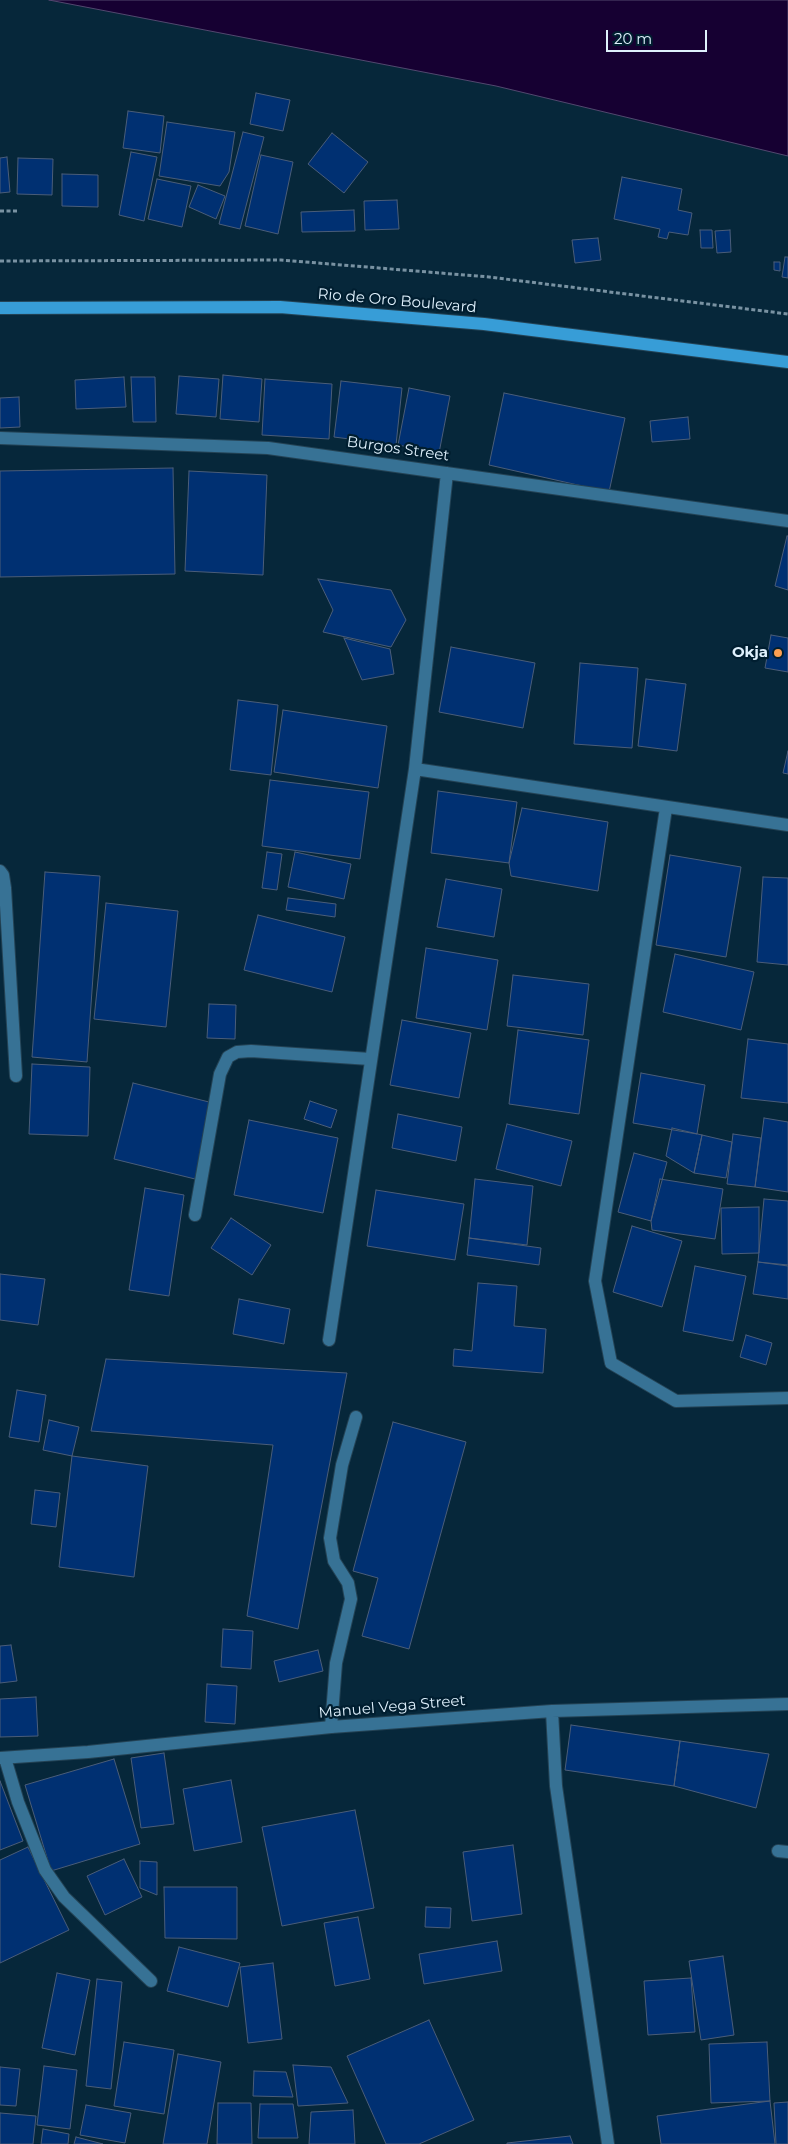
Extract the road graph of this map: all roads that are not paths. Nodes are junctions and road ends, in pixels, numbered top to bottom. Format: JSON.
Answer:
{"nodes":[{"id":1,"x":0,"y":308,"type":"edge"},
{"id":2,"x":788,"y":362,"type":"edge"},
{"id":3,"x":0,"y":438,"type":"edge"},
{"id":4,"x":447,"y":473,"type":"junction"},
{"id":5,"x":788,"y":522,"type":"edge"},
{"id":6,"x":415,"y":769,"type":"junction"},
{"id":7,"x":666,"y":808,"type":"junction"},
{"id":8,"x":788,"y":825,"type":"edge"},
{"id":9,"x":0,"y":871,"type":"edge"},
{"id":10,"x":370,"y":1059,"type":"junction"},
{"id":11,"x":16,"y":1076,"type":"dead end"},
{"id":12,"x":195,"y":1215,"type":"dead end"},
{"id":13,"x":329,"y":1340,"type":"dead end"},
{"id":14,"x":788,"y":1398,"type":"edge"},
{"id":15,"x":356,"y":1417,"type":"dead end"},
{"id":16,"x":788,"y":1704,"type":"edge"},
{"id":17,"x":552,"y":1711,"type":"junction"},
{"id":18,"x":331,"y":1727,"type":"junction"},
{"id":19,"x":3,"y":1758,"type":"edge"},
{"id":20,"x":151,"y":1982,"type":"dead end"},
{"id":21,"x":608,"y":2144,"type":"edge"}],
"edges":[{"from":1,"to":2,"type":"main road","name":"Rio de Oro Boulevard"},
{"from":3,"to":4,"type":"street","name":"Burgos Street"},
{"from":4,"to":5,"type":"street","name":"Burgos Street"},
{"from":4,"to":6,"type":"street"},
{"from":6,"to":7,"type":"street"},
{"from":6,"to":10,"type":"street"},
{"from":7,"to":8,"type":"street"},
{"from":7,"to":14,"type":"street"},
{"from":9,"to":11,"type":"street"},
{"from":10,"to":12,"type":"street"},
{"from":10,"to":13,"type":"street"},
{"from":15,"to":18,"type":"street"},
{"from":16,"to":17,"type":"street","name":"Manuel Vega Street"},
{"from":17,"to":18,"type":"street","name":"Manuel Vega Street"},
{"from":17,"to":21,"type":"street"},
{"from":18,"to":19,"type":"street","name":"Manuel Vega Street"},
{"from":19,"to":20,"type":"street"}]}
